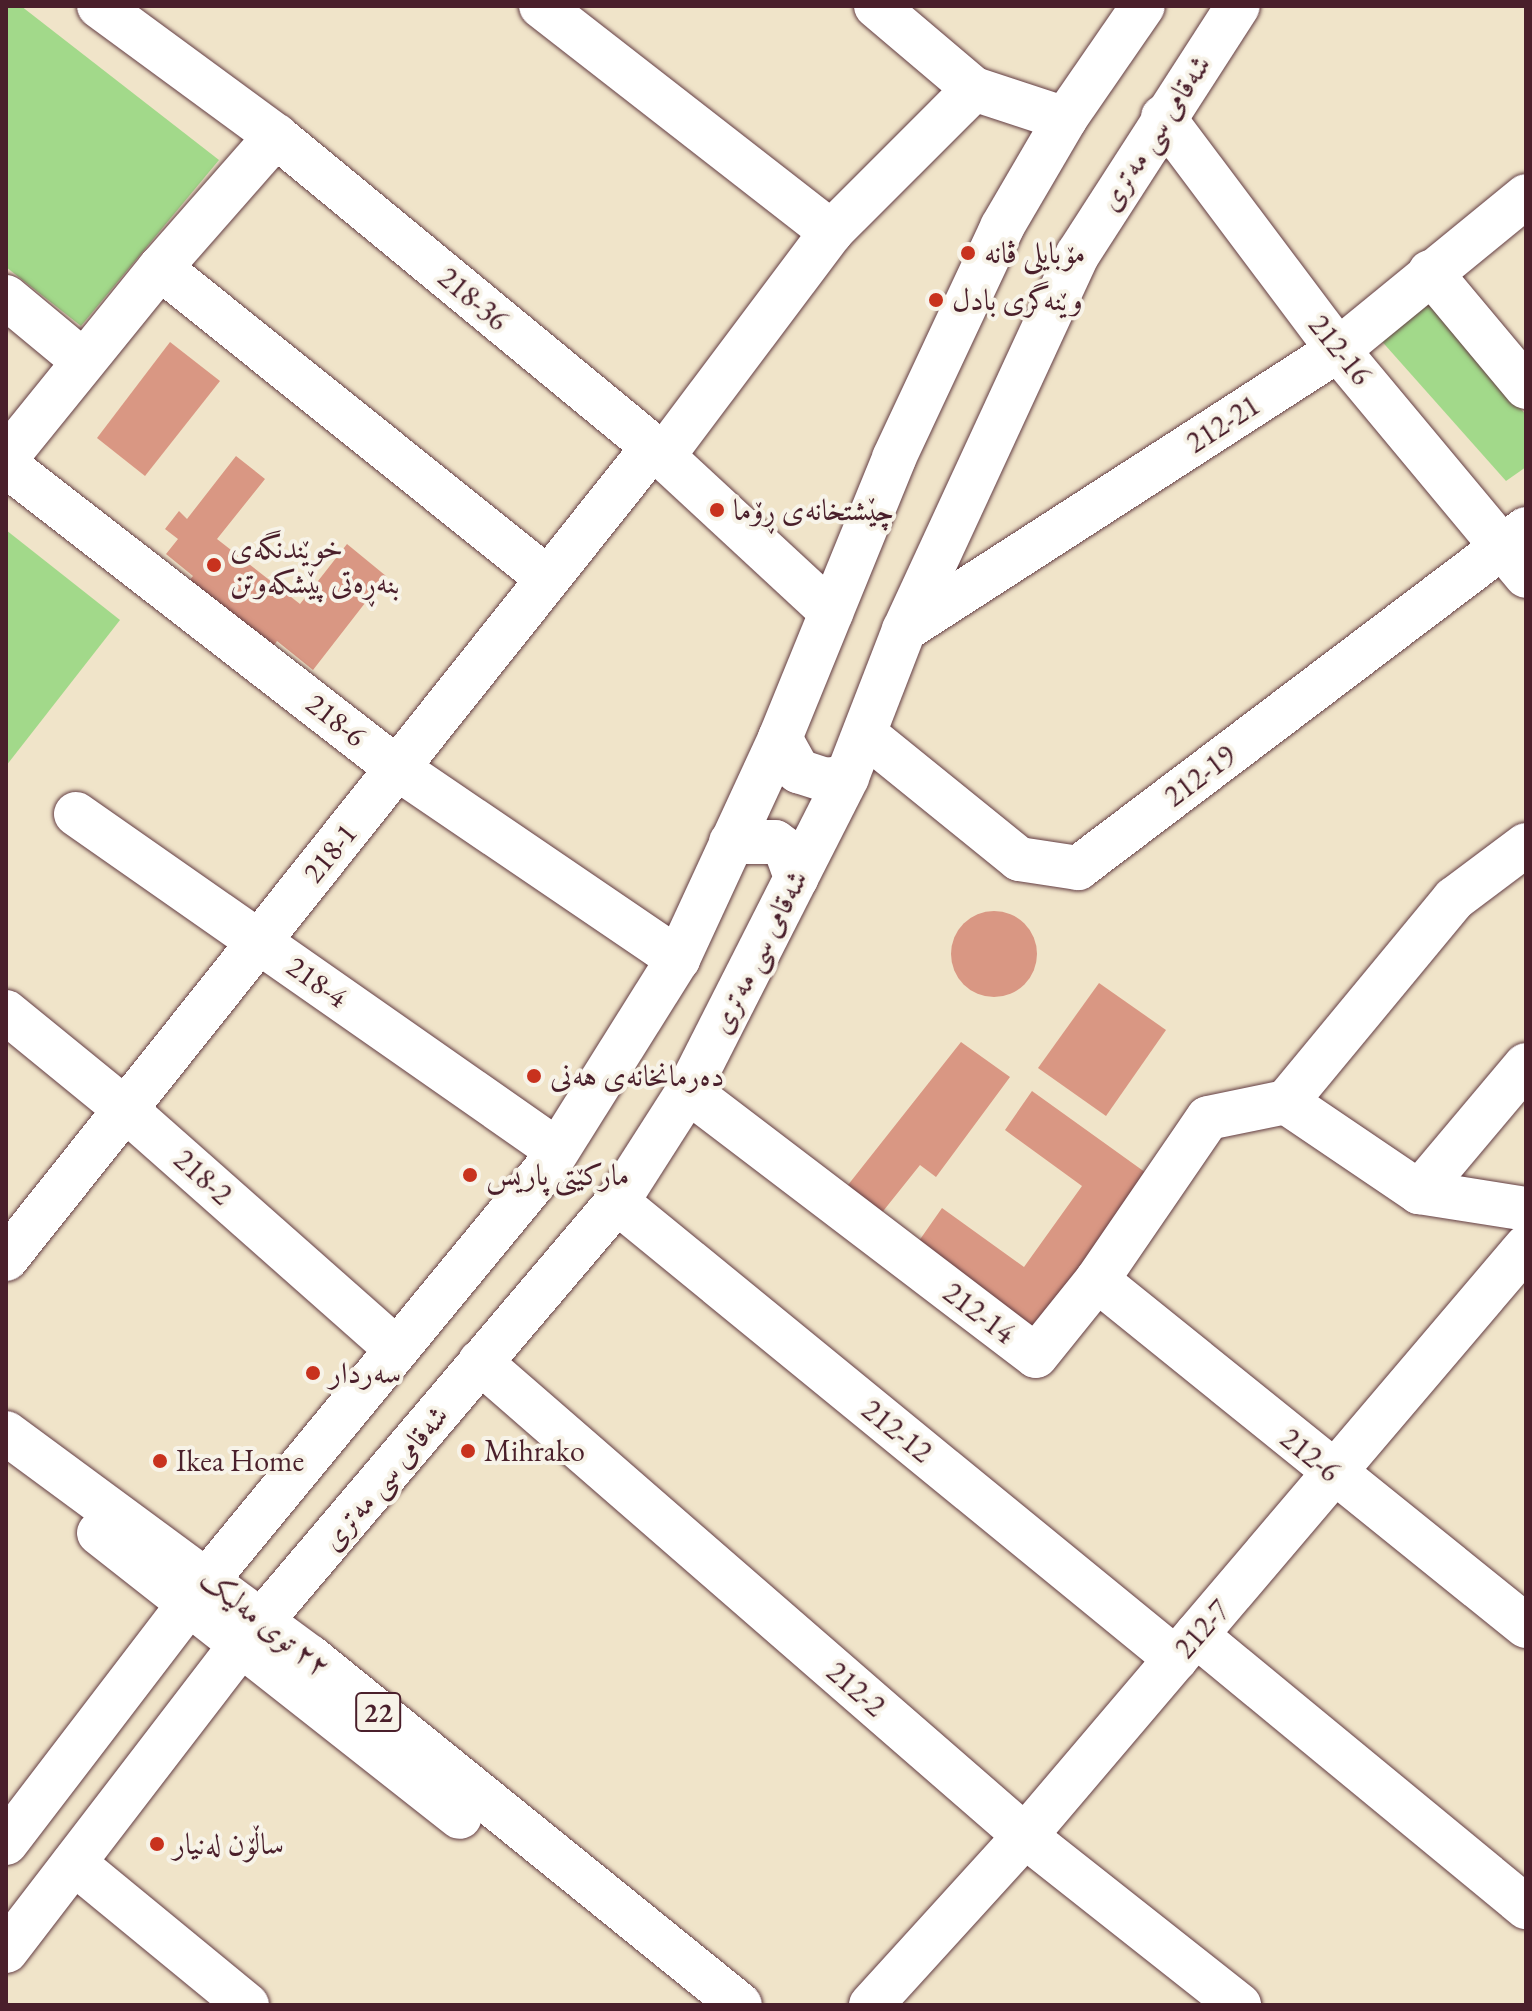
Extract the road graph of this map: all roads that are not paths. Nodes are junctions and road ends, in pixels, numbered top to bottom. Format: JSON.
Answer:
{"nodes":[{"id":1,"x":99,"y":6,"type":"edge"},
{"id":2,"x":541,"y":6,"type":"edge"},
{"id":3,"x":876,"y":6,"type":"edge"},
{"id":4,"x":1143,"y":6,"type":"edge"},
{"id":5,"x":1238,"y":6,"type":"edge"},
{"id":6,"x":974,"y":89,"type":"junction"},
{"id":7,"x":1163,"y":117,"type":"junction"},
{"id":8,"x":1065,"y":119,"type":"junction"},
{"id":9,"x":276,"y":136,"type":"junction"},
{"id":10,"x":1526,"y":196,"type":"edge"},
{"id":11,"x":831,"y":232,"type":"junction"},
{"id":12,"x":160,"y":268,"type":"junction"},
{"id":13,"x":1430,"y":272,"type":"junction"},
{"id":14,"x":6,"y":297,"type":"edge"},
{"id":15,"x":1338,"y":350,"type":"junction"},
{"id":16,"x":83,"y":361,"type":"junction"},
{"id":17,"x":1526,"y":387,"type":"edge"},
{"id":18,"x":658,"y":452,"type":"junction"},
{"id":19,"x":6,"y":458,"type":"edge"},
{"id":20,"x":6,"y":465,"type":"edge"},
{"id":21,"x":1518,"y":551,"type":"edge"},
{"id":22,"x":548,"y":579,"type":"junction"},
{"id":23,"x":831,"y":612,"type":"junction"},
{"id":24,"x":904,"y":630,"type":"junction"},
{"id":25,"x":866,"y":735,"type":"junction"},
{"id":26,"x":780,"y":738,"type":"junction"},
{"id":27,"x":397,"y":768,"type":"junction"},
{"id":28,"x":847,"y":777,"type":"junction"},
{"id":29,"x":76,"y":814,"type":"dead end"},
{"id":30,"x":731,"y":842,"type":"junction"},
{"id":31,"x":1526,"y":845,"type":"edge"},
{"id":32,"x":796,"y":878,"type":"junction"},
{"id":33,"x":259,"y":941,"type":"junction"},
{"id":34,"x":678,"y":959,"type":"junction"},
{"id":35,"x":6,"y":1012,"type":"edge"},
{"id":36,"x":1526,"y":1065,"type":"edge"},
{"id":37,"x":688,"y":1091,"type":"junction"},
{"id":38,"x":1286,"y":1102,"type":"junction"},
{"id":39,"x":125,"y":1109,"type":"junction"},
{"id":40,"x":557,"y":1150,"type":"junction"},
{"id":41,"x":1419,"y":1192,"type":"junction"},
{"id":42,"x":617,"y":1202,"type":"junction"},
{"id":43,"x":1526,"y":1209,"type":"edge"},
{"id":44,"x":1526,"y":1247,"type":"edge"},
{"id":45,"x":6,"y":1259,"type":"edge"},
{"id":46,"x":1097,"y":1280,"type":"junction"},
{"id":47,"x":395,"y":1348,"type":"junction"},
{"id":48,"x":480,"y":1362,"type":"junction"},
{"id":49,"x":6,"y":1433,"type":"edge"},
{"id":50,"x":6,"y":1459,"type":"edge"},
{"id":51,"x":1335,"y":1475,"type":"junction"},
{"id":52,"x":199,"y":1592,"type":"junction"},
{"id":53,"x":1526,"y":1626,"type":"edge"},
{"id":54,"x":252,"y":1634,"type":"junction"},
{"id":55,"x":1186,"y":1647,"type":"junction"},
{"id":56,"x":1025,"y":1836,"type":"junction"},
{"id":57,"x":6,"y":1843,"type":"edge"},
{"id":58,"x":74,"y":1863,"type":"junction"},
{"id":59,"x":1526,"y":1907,"type":"edge"},
{"id":60,"x":6,"y":1951,"type":"edge"},
{"id":61,"x":247,"y":2005,"type":"edge"},
{"id":62,"x":702,"y":2005,"type":"edge"},
{"id":63,"x":740,"y":2005,"type":"edge"},
{"id":64,"x":871,"y":2005,"type":"edge"},
{"id":65,"x":1239,"y":2005,"type":"edge"}],
"edges":[{"from":1,"to":9,"type":"street","name":"218-36"},
{"from":2,"to":11,"type":"street"},
{"from":3,"to":6,"type":"street"},
{"from":4,"to":8,"type":"street"},
{"from":5,"to":7,"type":"street","name":"شەقامی سی مەتری"},
{"from":6,"to":8,"type":"street"},
{"from":6,"to":11,"type":"street","name":"218-1"},
{"from":7,"to":15,"type":"street","name":"212-16"},
{"from":7,"to":24,"type":"street","name":"شەقامی سی مەتری"},
{"from":8,"to":23,"type":"street"},
{"from":9,"to":12,"type":"street"},
{"from":9,"to":18,"type":"street","name":"218-36"},
{"from":10,"to":13,"type":"street","name":"212-21"},
{"from":11,"to":18,"type":"street","name":"218-1"},
{"from":12,"to":16,"type":"street"},
{"from":12,"to":22,"type":"street"},
{"from":13,"to":15,"type":"street","name":"212-21"},
{"from":13,"to":17,"type":"street"},
{"from":14,"to":16,"type":"street"},
{"from":15,"to":21,"type":"street","name":"212-16"},
{"from":15,"to":24,"type":"street","name":"212-21"},
{"from":16,"to":19,"type":"street"},
{"from":18,"to":22,"type":"street","name":"218-1"},
{"from":18,"to":23,"type":"street","name":"218-36"},
{"from":20,"to":27,"type":"street","name":"218-6"},
{"from":21,"to":25,"type":"street","name":"212-19"},
{"from":22,"to":27,"type":"street","name":"218-1"},
{"from":23,"to":26,"type":"street"},
{"from":24,"to":25,"type":"street","name":"شەقامی سی مەتری"},
{"from":25,"to":28,"type":"street","name":"شەقامی سی مەتری"},
{"from":26,"to":28,"type":"street"},
{"from":26,"to":30,"type":"street"},
{"from":27,"to":33,"type":"street","name":"218-1"},
{"from":27,"to":34,"type":"street","name":"218-6"},
{"from":28,"to":32,"type":"street","name":"شەقامی سی مەتری"},
{"from":29,"to":33,"type":"street","name":"218-4"},
{"from":30,"to":32,"type":"street"},
{"from":30,"to":34,"type":"street"},
{"from":31,"to":38,"type":"street"},
{"from":32,"to":37,"type":"street","name":"شەقامی سی مەتری"},
{"from":33,"to":39,"type":"street","name":"218-1"},
{"from":33,"to":40,"type":"street","name":"218-4"},
{"from":34,"to":40,"type":"street"},
{"from":35,"to":39,"type":"street","name":"218-2"},
{"from":36,"to":41,"type":"street"},
{"from":37,"to":42,"type":"street","name":"شەقامی سی مەتری"},
{"from":37,"to":46,"type":"street","name":"212-14"},
{"from":38,"to":41,"type":"street"},
{"from":38,"to":46,"type":"street","name":"212-14"},
{"from":39,"to":45,"type":"street","name":"218-1"},
{"from":39,"to":47,"type":"street","name":"218-2"},
{"from":40,"to":47,"type":"street"},
{"from":41,"to":43,"type":"street"},
{"from":42,"to":48,"type":"street","name":"شەقامی سی مەتری"},
{"from":42,"to":55,"type":"street","name":"212-12"},
{"from":44,"to":51,"type":"street","name":"212-7"},
{"from":46,"to":51,"type":"street","name":"212-6"},
{"from":47,"to":52,"type":"street"},
{"from":48,"to":54,"type":"street","name":"شەقامی سی مەتری"},
{"from":48,"to":56,"type":"street","name":"212-2"},
{"from":49,"to":52,"type":"street","name":"٢٢ توی مەلیک","number":"22"},
{"from":50,"to":52,"type":"street","name":"٢٢ توی مەلیک","number":"22"},
{"from":51,"to":53,"type":"street","name":"212-6"},
{"from":51,"to":55,"type":"street","name":"212-7"},
{"from":52,"to":54,"type":"street","name":"٢٢ توی مەلیک","number":"22"},
{"from":52,"to":57,"type":"street"},
{"from":54,"to":58,"type":"street","name":"شەقامی سی مەتری"},
{"from":54,"to":62,"type":"street","name":"٢٢ توی مەلیک","number":"22"},
{"from":54,"to":63,"type":"street","name":"٢٢ توی مەلیک","number":"22"},
{"from":55,"to":56,"type":"street","name":"212-7"},
{"from":55,"to":59,"type":"street","name":"212-12"},
{"from":56,"to":64,"type":"street","name":"212-7"},
{"from":56,"to":65,"type":"street","name":"212-2"},
{"from":58,"to":60,"type":"street","name":"شەقامی سی مەتری"},
{"from":58,"to":61,"type":"street"}]}
